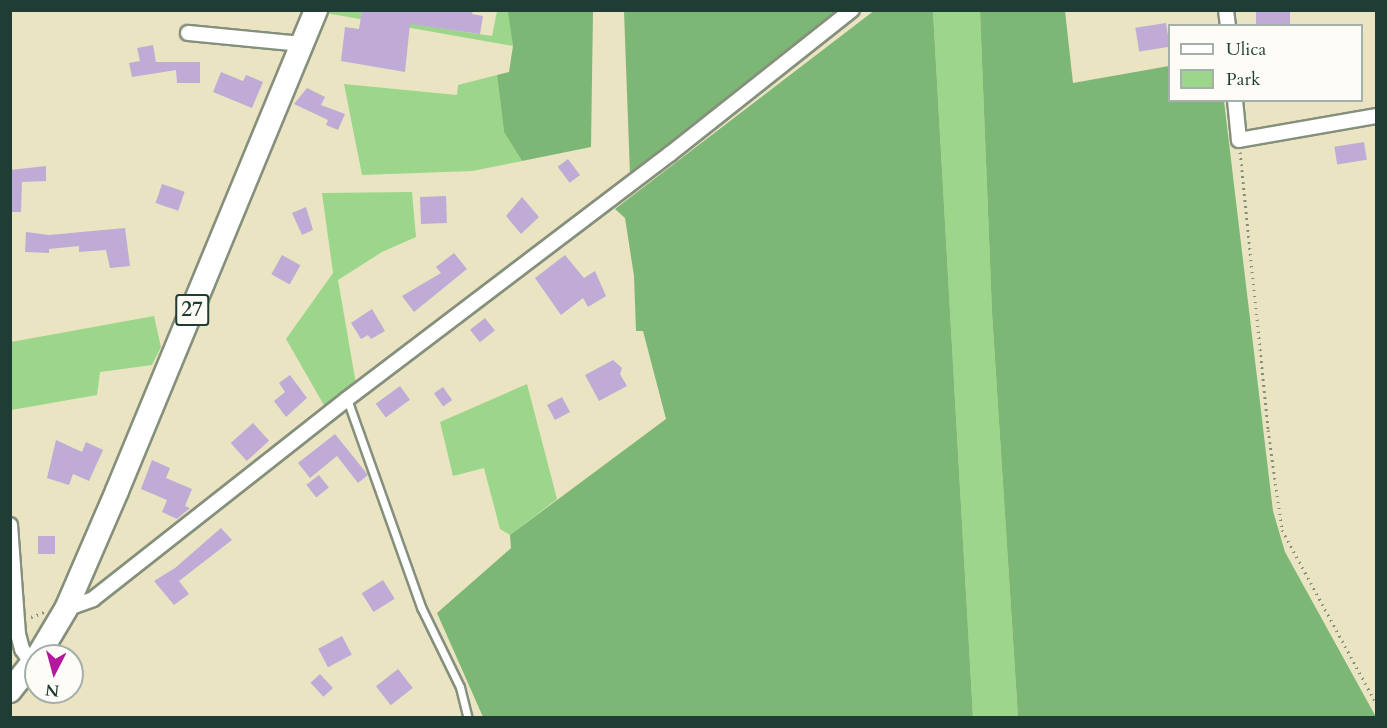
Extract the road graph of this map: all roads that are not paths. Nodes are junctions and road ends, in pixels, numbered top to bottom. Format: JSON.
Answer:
{"nodes":[{"id":1,"x":316,"y":10,"type":"edge"},
{"id":2,"x":852,"y":10,"type":"edge"},
{"id":3,"x":188,"y":33,"type":"dead end"},
{"id":4,"x":302,"y":44,"type":"junction"},
{"id":5,"x":1235,"y":102,"type":"edge"},
{"id":6,"x":1377,"y":116,"type":"edge"},
{"id":7,"x":347,"y":399,"type":"junction"},
{"id":8,"x":10,"y":525,"type":"edge"},
{"id":9,"x":66,"y":609,"type":"junction"},
{"id":10,"x":25,"y":644,"type":"edge"},
{"id":11,"x":44,"y":644,"type":"edge"},
{"id":12,"x":24,"y":673,"type":"edge"},
{"id":13,"x":10,"y":691,"type":"edge"},
{"id":14,"x":468,"y":717,"type":"edge"}],
"edges":[{"from":1,"to":4,"type":"main road","number":"27"},
{"from":2,"to":7,"type":"street"},
{"from":3,"to":4,"type":"street"},
{"from":4,"to":9,"type":"main road","number":"27"},
{"from":5,"to":6,"type":"street"},
{"from":7,"to":9,"type":"street"},
{"from":7,"to":14,"type":"lane"},
{"from":8,"to":10,"type":"street"},
{"from":9,"to":11,"type":"main road","number":"27"},
{"from":12,"to":13,"type":"main road","number":"27"}]}
